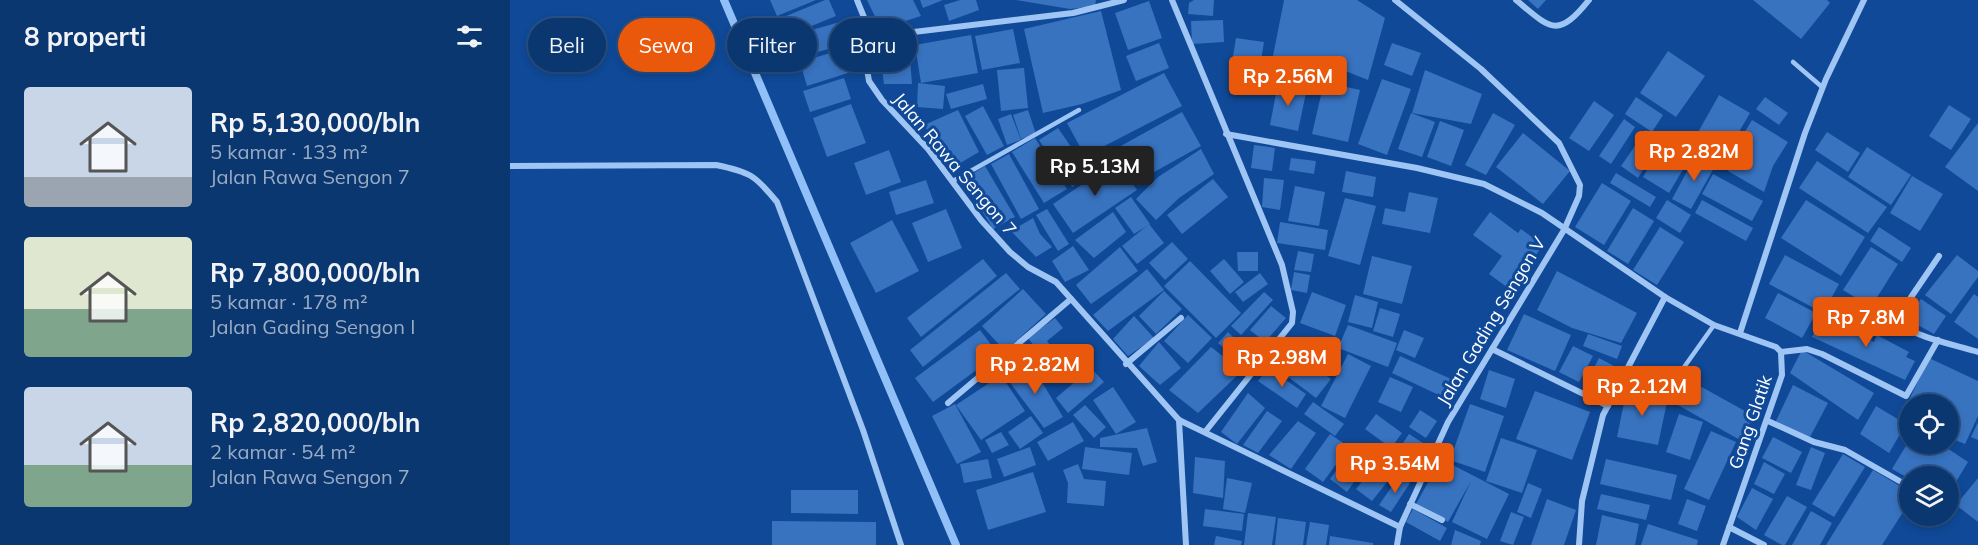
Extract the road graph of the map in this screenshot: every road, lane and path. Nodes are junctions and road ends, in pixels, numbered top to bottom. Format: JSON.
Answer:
{"nodes":[{"id":1,"x":857,"y":0,"type":"edge"},
{"id":2,"x":1124,"y":0,"type":"edge"},
{"id":3,"x":1172,"y":0,"type":"edge"},
{"id":4,"x":1395,"y":0,"type":"edge"},
{"id":5,"x":1516,"y":0,"type":"edge"},
{"id":6,"x":1589,"y":0,"type":"edge"},
{"id":7,"x":1864,"y":0,"type":"edge"},
{"id":8,"x":864,"y":18,"type":"edge"},
{"id":9,"x":917,"y":32,"type":"edge"},
{"id":10,"x":1793,"y":62,"type":"dead end"},
{"id":11,"x":868,"y":72,"type":"edge"},
{"id":12,"x":1822,"y":87,"type":"junction"},
{"id":13,"x":1079,"y":110,"type":"dead end"},
{"id":14,"x":1226,"y":134,"type":"junction"},
{"id":15,"x":510,"y":166,"type":"edge"},
{"id":16,"x":952,"y":182,"type":"junction"},
{"id":17,"x":1564,"y":230,"type":"junction"},
{"id":18,"x":1939,"y":256,"type":"dead end"},
{"id":19,"x":1665,"y":297,"type":"junction"},
{"id":20,"x":1071,"y":299,"type":"junction"},
{"id":21,"x":1181,"y":318,"type":"dead end"},
{"id":22,"x":1714,"y":325,"type":"junction"},
{"id":23,"x":1740,"y":333,"type":"junction"},
{"id":24,"x":1938,"y":340,"type":"junction"},
{"id":25,"x":1492,"y":349,"type":"junction"},
{"id":26,"x":1781,"y":352,"type":"junction"},
{"id":27,"x":1978,"y":352,"type":"edge"},
{"id":28,"x":1126,"y":364,"type":"junction"},
{"id":29,"x":1682,"y":370,"type":"dead end"},
{"id":30,"x":948,"y":403,"type":"dead end"},
{"id":31,"x":1608,"y":406,"type":"junction"},
{"id":32,"x":1179,"y":420,"type":"junction"},
{"id":33,"x":1768,"y":421,"type":"junction"},
{"id":34,"x":1205,"y":432,"type":"junction"},
{"id":35,"x":1899,"y":481,"type":"edge"},
{"id":36,"x":1410,"y":504,"type":"junction"},
{"id":37,"x":1442,"y":520,"type":"dead end"},
{"id":38,"x":1400,"y":527,"type":"junction"},
{"id":39,"x":1729,"y":527,"type":"junction"},
{"id":40,"x":901,"y":545,"type":"edge"},
{"id":41,"x":1186,"y":545,"type":"edge"},
{"id":42,"x":1397,"y":545,"type":"edge"},
{"id":43,"x":1579,"y":545,"type":"edge"},
{"id":44,"x":1723,"y":545,"type":"edge"},
{"id":45,"x":1764,"y":545,"type":"edge"}],
"edges":[{"from":1,"to":8,"type":"street"},
{"from":2,"to":9,"type":"street"},
{"from":3,"to":14,"type":"street"},
{"from":4,"to":17,"type":"street","name":"Jalan Gading Sengon V"},
{"from":5,"to":6,"type":"street"},
{"from":7,"to":12,"type":"street"},
{"from":10,"to":12,"type":"lane"},
{"from":11,"to":16,"type":"street","name":"Jalan Rawa Sengon 7"},
{"from":12,"to":23,"type":"street"},
{"from":13,"to":16,"type":"lane"},
{"from":14,"to":17,"type":"street"},
{"from":14,"to":34,"type":"street"},
{"from":15,"to":40,"type":"street"},
{"from":16,"to":20,"type":"street","name":"Jalan Rawa Sengon 7"},
{"from":17,"to":19,"type":"street"},
{"from":17,"to":25,"type":"street","name":"Jalan Gading Sengon V"},
{"from":18,"to":24,"type":"street"},
{"from":19,"to":22,"type":"street"},
{"from":19,"to":31,"type":"street"},
{"from":20,"to":28,"type":"street","name":"Jalan Rawa Sengon 7"},
{"from":20,"to":30,"type":"street"},
{"from":21,"to":28,"type":"street"},
{"from":22,"to":23,"type":"street"},
{"from":22,"to":29,"type":"lane"},
{"from":23,"to":26,"type":"street"},
{"from":24,"to":26,"type":"street"},
{"from":24,"to":27,"type":"street"},
{"from":25,"to":31,"type":"street"},
{"from":25,"to":36,"type":"street","name":"Jalan Gading Sengon V"},
{"from":26,"to":33,"type":"street","name":"Gang Glatik"},
{"from":28,"to":32,"type":"street","name":"Jalan Rawa Sengon 7"},
{"from":31,"to":43,"type":"street"},
{"from":32,"to":34,"type":"street"},
{"from":32,"to":41,"type":"street"},
{"from":33,"to":35,"type":"street"},
{"from":33,"to":39,"type":"street","name":"Gang Glatik"},
{"from":34,"to":38,"type":"street"},
{"from":36,"to":37,"type":"street"},
{"from":36,"to":38,"type":"street","name":"Jalan Gading Sengon V"},
{"from":38,"to":42,"type":"street","name":"Jalan Gading Sengon V"},
{"from":39,"to":44,"type":"street","name":"Gang Glatik"},
{"from":39,"to":45,"type":"street"}]}
